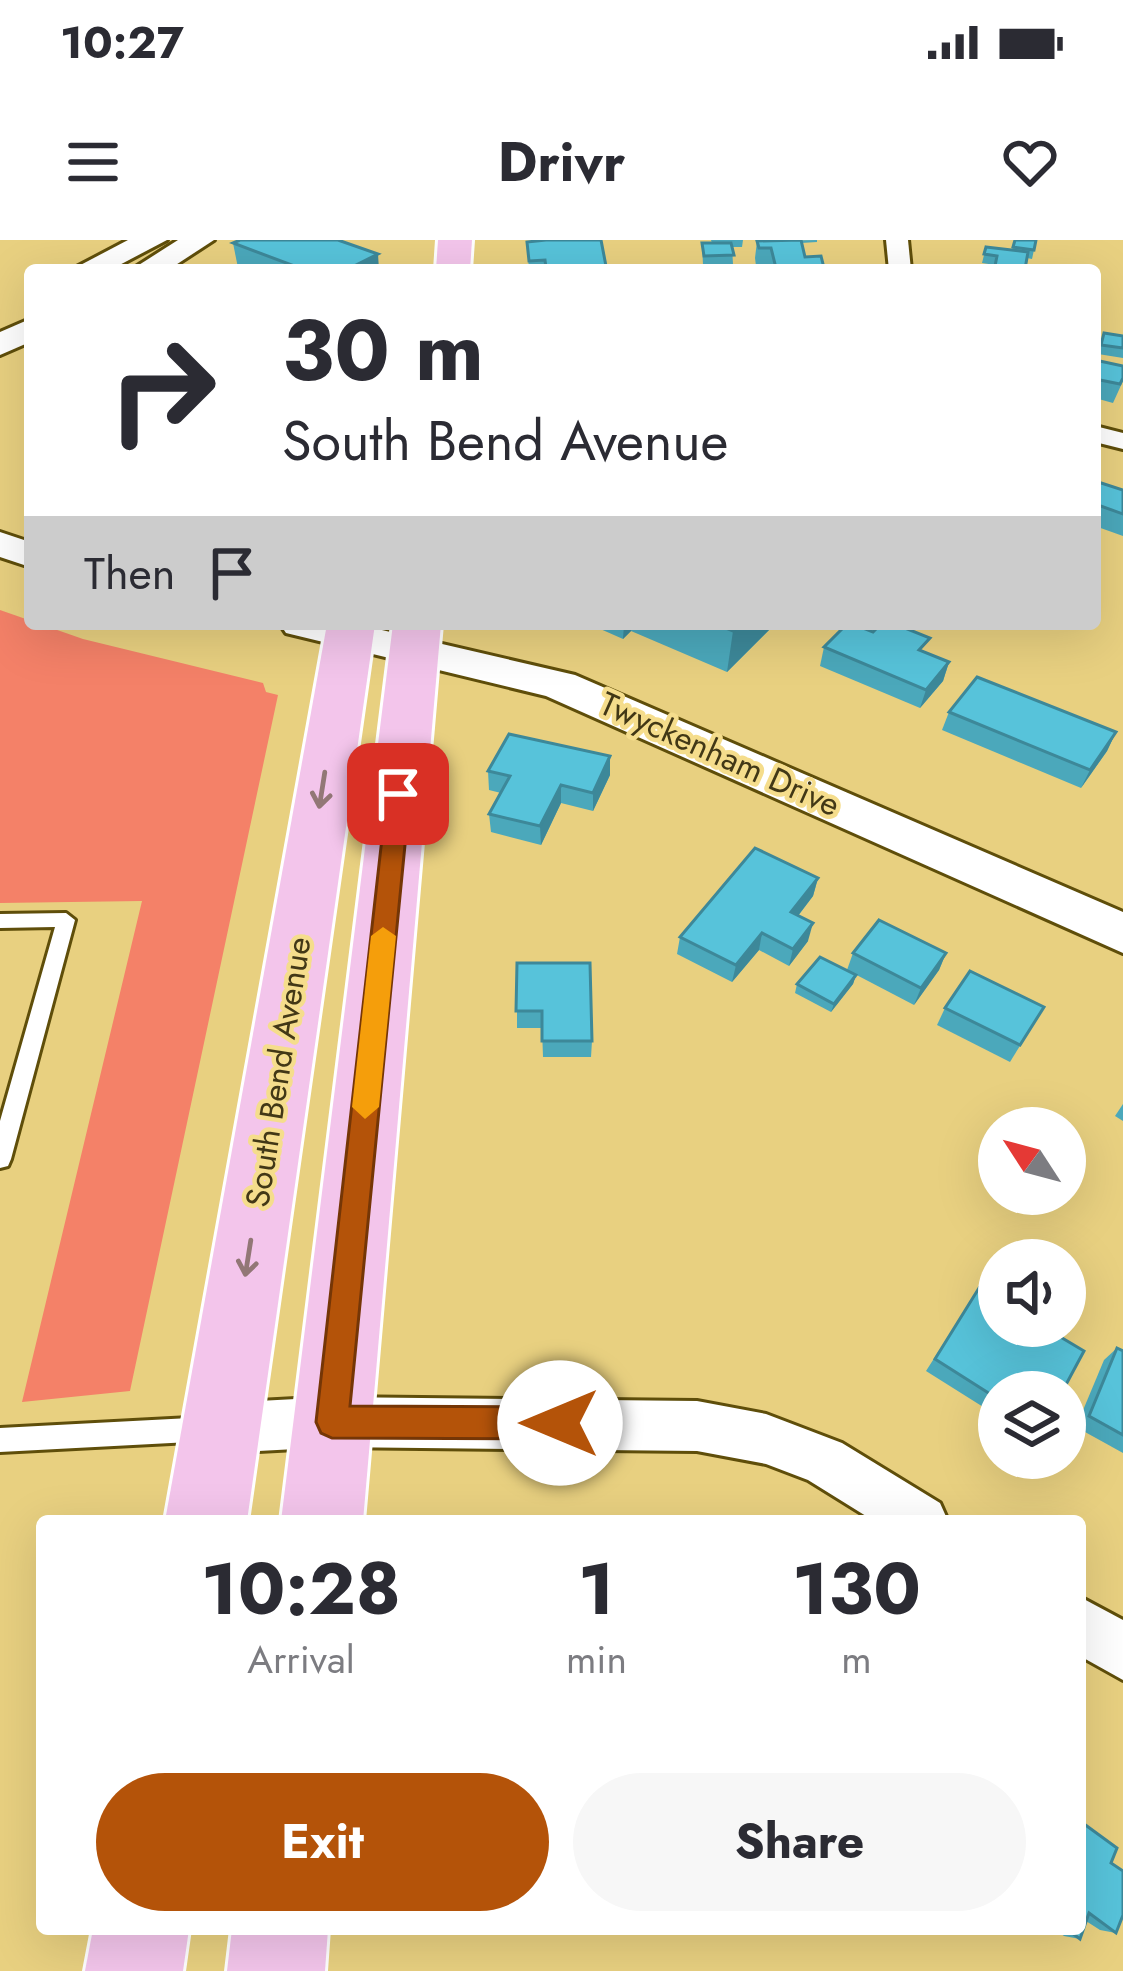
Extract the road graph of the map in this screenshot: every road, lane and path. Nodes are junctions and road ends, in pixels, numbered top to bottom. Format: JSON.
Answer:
{"nodes":[{"id":1,"x":152,"y":240,"type":"edge"},
{"id":2,"x":199,"y":240,"type":"edge"},
{"id":3,"x":99,"y":264,"type":"edge"},
{"id":4,"x":157,"y":264,"type":"edge"},
{"id":5,"x":334,"y":630,"type":"edge"},
{"id":6,"x":365,"y":630,"type":"edge"},
{"id":7,"x":416,"y":635,"type":"edge"},
{"id":8,"x":0,"y":921,"type":"edge"},
{"id":9,"x":1123,"y":934,"type":"edge"},
{"id":10,"x":0,"y":1160,"type":"edge"},
{"id":11,"x":332,"y":1422,"type":"junction"},
{"id":12,"x":221,"y":1428,"type":"junction"},
{"id":13,"x":0,"y":1440,"type":"edge"},
{"id":14,"x":207,"y":1515,"type":"edge"},
{"id":15,"x":323,"y":1515,"type":"edge"},
{"id":16,"x":912,"y":1515,"type":"edge"},
{"id":17,"x":1086,"y":1628,"type":"edge"},
{"id":18,"x":1123,"y":1652,"type":"edge"},
{"id":19,"x":140,"y":1935,"type":"edge"},
{"id":20,"x":279,"y":1935,"type":"edge"},
{"id":21,"x":134,"y":1971,"type":"edge"},
{"id":22,"x":276,"y":1971,"type":"edge"}],
"edges":[{"from":1,"to":3,"type":"street"},
{"from":2,"to":4,"type":"street"},
{"from":5,"to":12,"type":"main road","name":"South Bend Avenue","one_way":true},
{"from":6,"to":7,"type":"street","name":"Twyckenham Drive"},
{"from":7,"to":9,"type":"street","name":"Twyckenham Drive"},
{"from":7,"to":11,"type":"main road"},
{"from":8,"to":10,"type":"lane"},
{"from":11,"to":12,"type":"street"},
{"from":11,"to":15,"type":"main road"},
{"from":11,"to":16,"type":"street"},
{"from":12,"to":13,"type":"lane"},
{"from":12,"to":14,"type":"main road","name":"South Bend Avenue"},
{"from":17,"to":18,"type":"street"},
{"from":19,"to":21,"type":"main road"},
{"from":20,"to":22,"type":"main road"}]}
